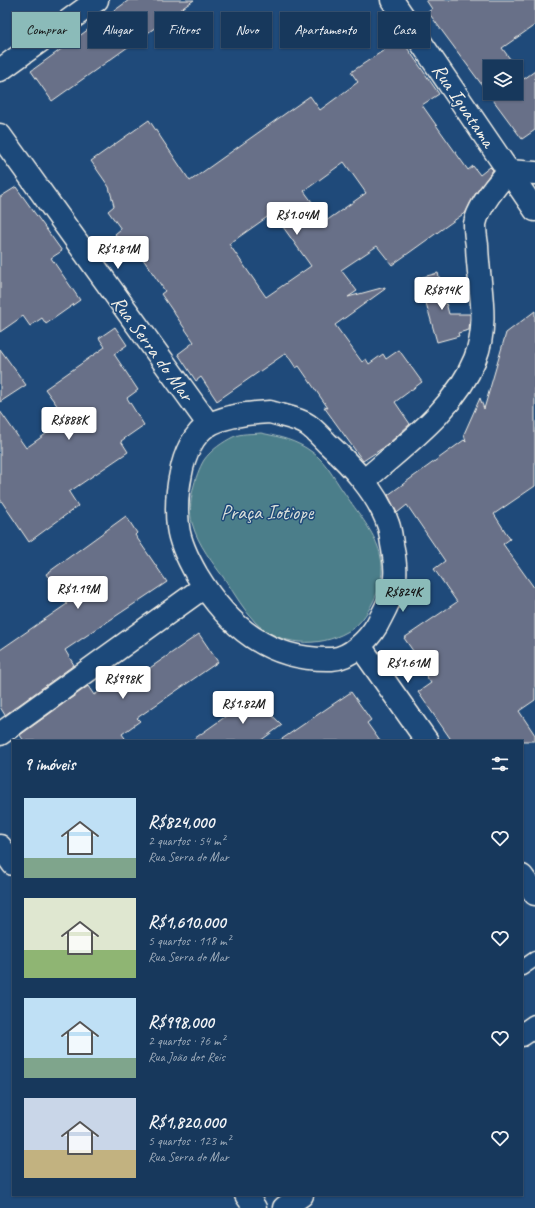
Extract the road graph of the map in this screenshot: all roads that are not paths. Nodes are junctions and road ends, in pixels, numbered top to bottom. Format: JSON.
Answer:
{"nodes":[{"id":1,"x":97,"y":0,"type":"edge"},
{"id":2,"x":392,"y":0,"type":"edge"},
{"id":3,"x":0,"y":70,"type":"edge"},
{"id":4,"x":0,"y":135,"type":"edge"},
{"id":5,"x":509,"y":171,"type":"junction"},
{"id":6,"x":535,"y":173,"type":"edge"},
{"id":7,"x":535,"y":210,"type":"edge"},
{"id":8,"x":209,"y":425,"type":"junction"},
{"id":9,"x":364,"y":481,"type":"junction"},
{"id":10,"x":204,"y":588,"type":"junction"},
{"id":11,"x":360,"y":646,"type":"junction"},
{"id":12,"x":0,"y":734,"type":"edge"},
{"id":13,"x":426,"y":740,"type":"edge"},
{"id":14,"x":0,"y":846,"type":"edge"},
{"id":15,"x":12,"y":863,"type":"edge"},
{"id":16,"x":523,"y":877,"type":"edge"},
{"id":17,"x":535,"y":894,"type":"edge"},
{"id":18,"x":535,"y":959,"type":"edge"},
{"id":19,"x":523,"y":967,"type":"edge"},
{"id":20,"x":535,"y":1026,"type":"edge"},
{"id":21,"x":523,"y":1034,"type":"edge"},
{"id":22,"x":247,"y":1196,"type":"edge"},
{"id":23,"x":301,"y":1196,"type":"edge"},
{"id":24,"x":255,"y":1208,"type":"edge"},
{"id":25,"x":284,"y":1208,"type":"edge"}],
"edges":[{"from":1,"to":3,"type":"street"},
{"from":2,"to":5,"type":"street","name":"Rua Iguatama"},
{"from":4,"to":8,"type":"street","name":"Rua Serra do Mar"},
{"from":5,"to":6,"type":"street"},
{"from":5,"to":7,"type":"street","name":"Rua Iguatama"},
{"from":5,"to":9,"type":"street"},
{"from":8,"to":9,"type":"street"},
{"from":8,"to":10,"type":"street"},
{"from":9,"to":11,"type":"street"},
{"from":10,"to":11,"type":"street"},
{"from":10,"to":12,"type":"street"},
{"from":11,"to":13,"type":"street"},
{"from":14,"to":15,"type":"street"},
{"from":16,"to":17,"type":"street"},
{"from":18,"to":19,"type":"lane"},
{"from":20,"to":21,"type":"street"},
{"from":22,"to":24,"type":"street"},
{"from":23,"to":25,"type":"street"}]}
